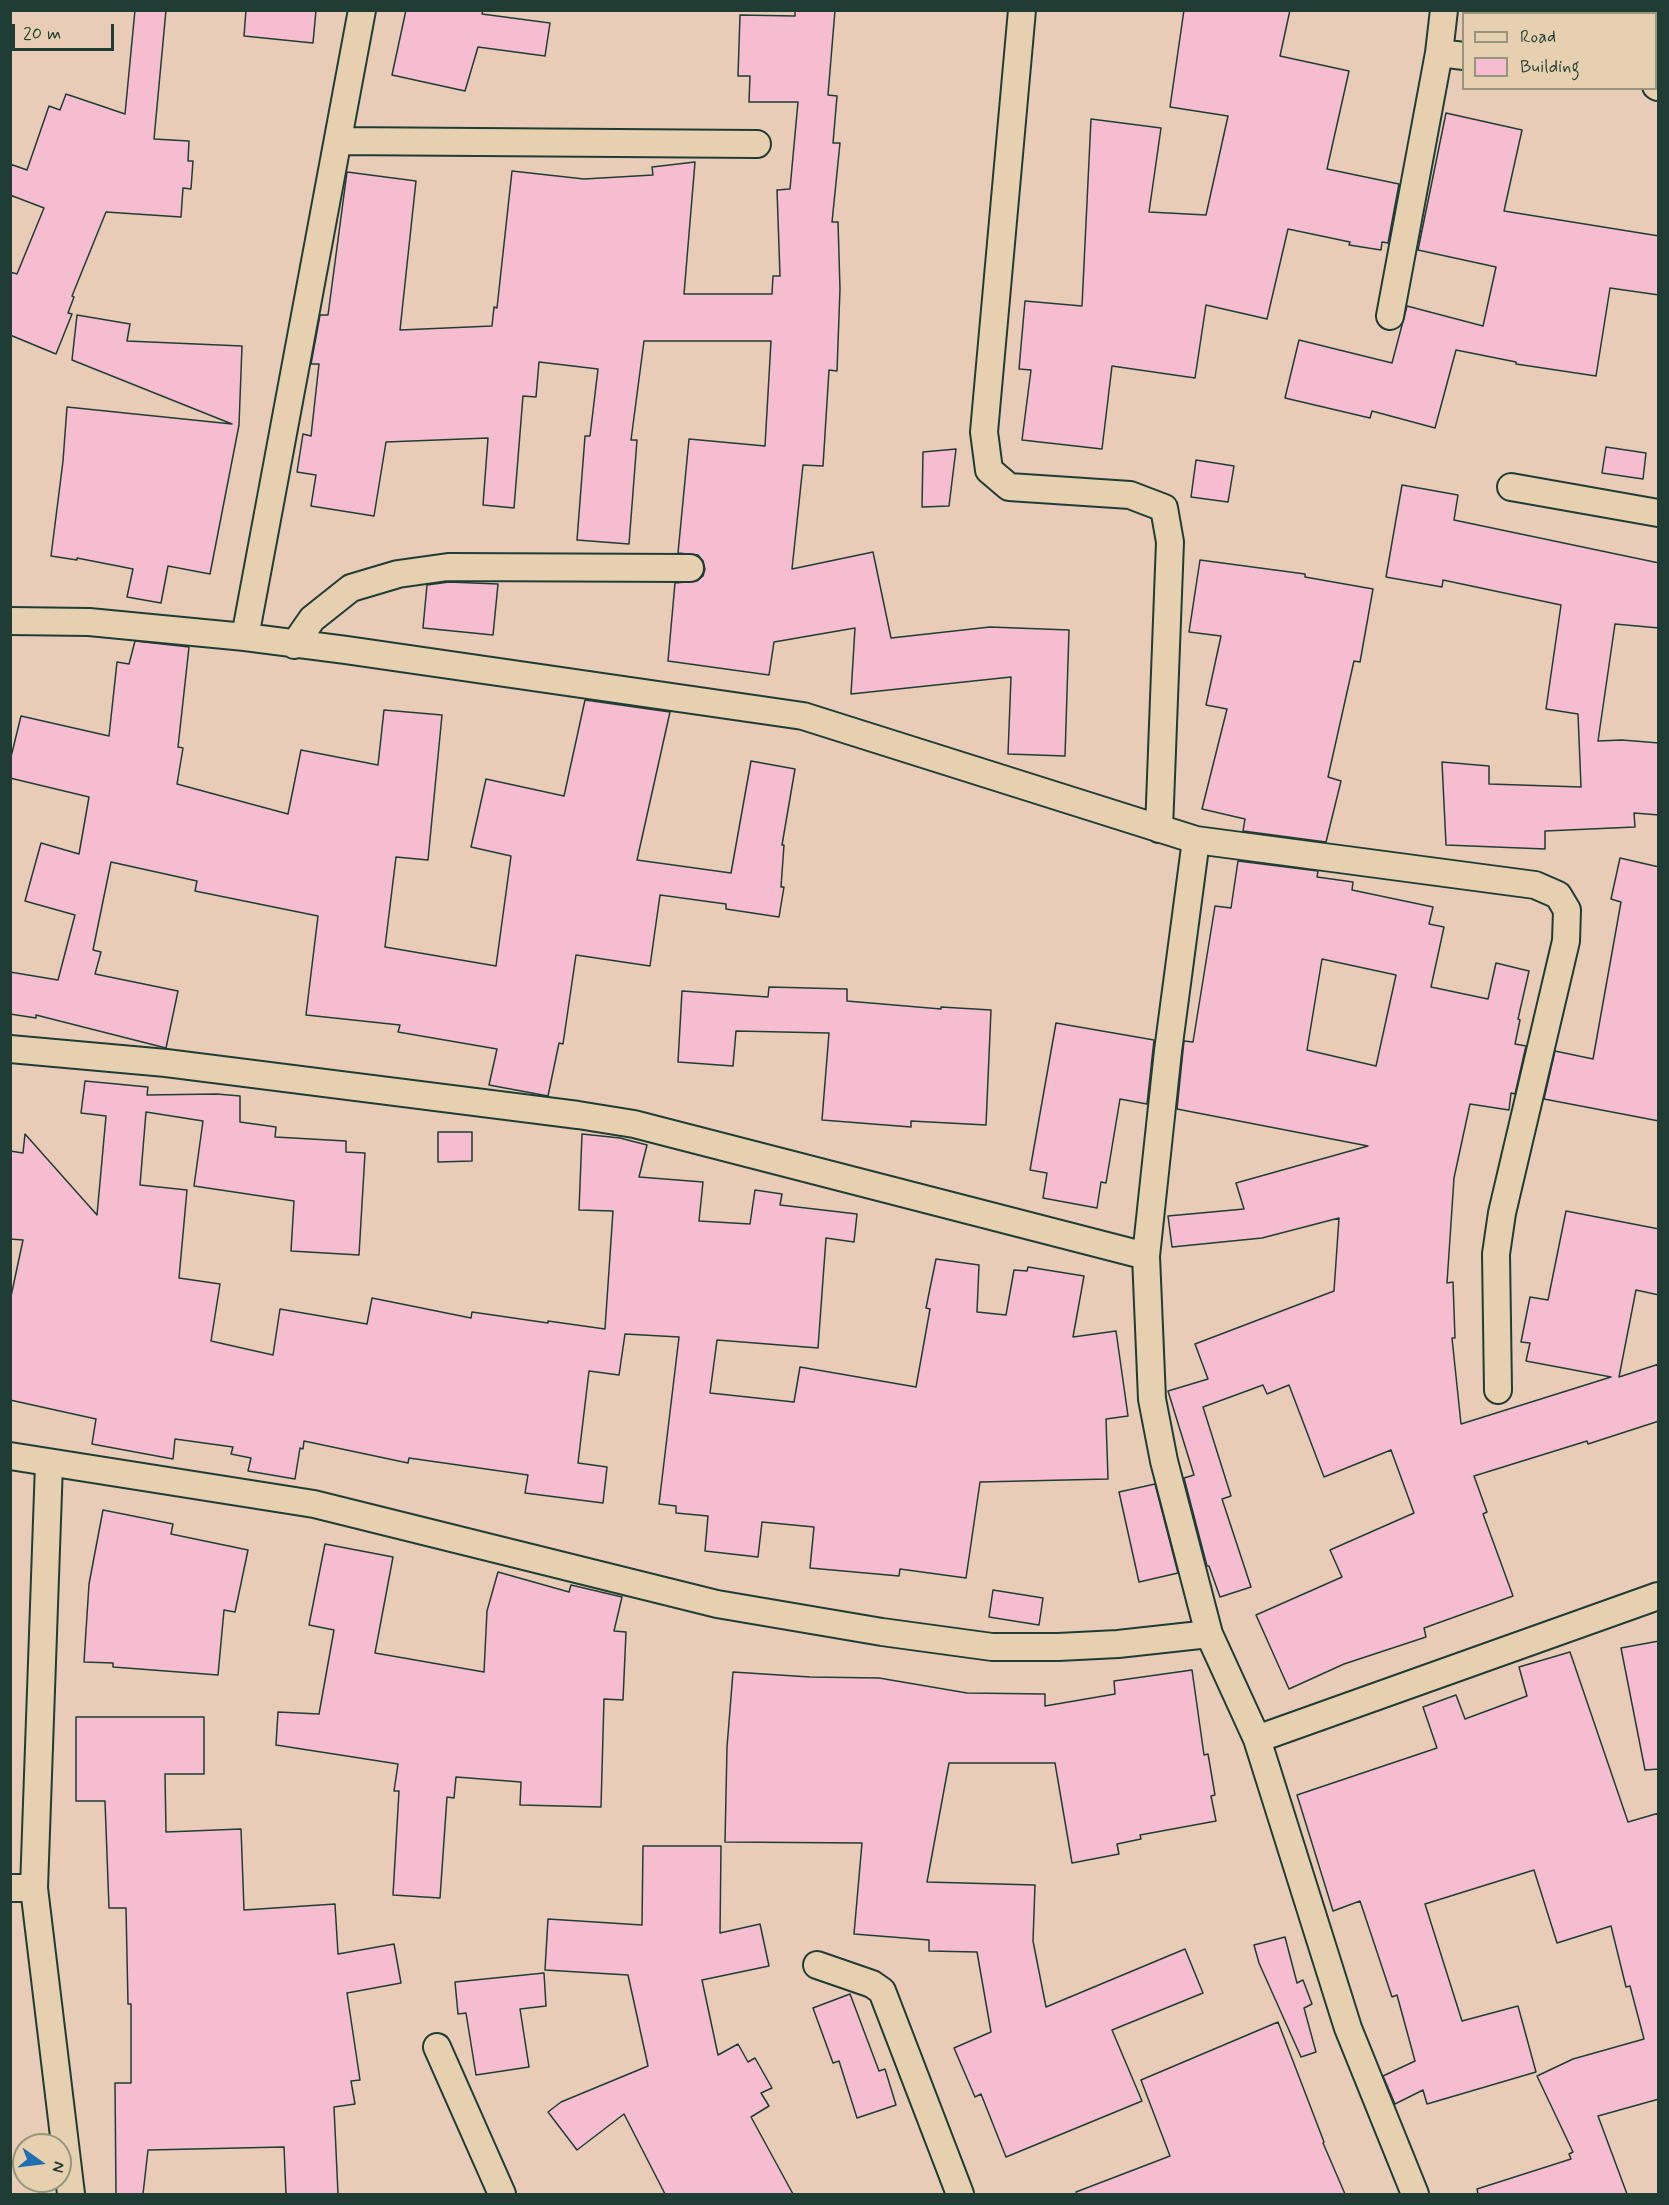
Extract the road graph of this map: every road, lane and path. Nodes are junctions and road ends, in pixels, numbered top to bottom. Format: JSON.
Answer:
{"nodes":[{"id":1,"x":362,"y":10,"type":"edge"},
{"id":2,"x":1022,"y":10,"type":"edge"},
{"id":3,"x":1444,"y":10,"type":"edge"},
{"id":4,"x":1451,"y":55,"type":"edge"},
{"id":5,"x":338,"y":141,"type":"junction"},
{"id":6,"x":757,"y":144,"type":"dead end"},
{"id":7,"x":1390,"y":316,"type":"dead end"},
{"id":8,"x":1511,"y":487,"type":"dead end"},
{"id":9,"x":1659,"y":513,"type":"edge"},
{"id":10,"x":690,"y":568,"type":"dead end"},
{"id":11,"x":10,"y":621,"type":"edge"},
{"id":12,"x":245,"y":637,"type":"junction"},
{"id":13,"x":294,"y":645,"type":"junction"},
{"id":14,"x":1159,"y":828,"type":"junction"},
{"id":15,"x":1196,"y":840,"type":"junction"},
{"id":16,"x":10,"y":1049,"type":"edge"},
{"id":17,"x":1146,"y":1256,"type":"junction"},
{"id":18,"x":1498,"y":1390,"type":"dead end"},
{"id":19,"x":10,"y":1456,"type":"edge"},
{"id":20,"x":49,"y":1464,"type":"junction"},
{"id":21,"x":1659,"y":1596,"type":"edge"},
{"id":22,"x":1209,"y":1634,"type":"junction"},
{"id":23,"x":1257,"y":1739,"type":"junction"},
{"id":24,"x":22,"y":1888,"type":"edge"},
{"id":25,"x":817,"y":1965,"type":"dead end"},
{"id":26,"x":436,"y":2047,"type":"dead end"},
{"id":27,"x":71,"y":2194,"type":"edge"},
{"id":28,"x":502,"y":2194,"type":"edge"},
{"id":29,"x":960,"y":2194,"type":"edge"},
{"id":30,"x":1415,"y":2194,"type":"edge"}],
"edges":[{"from":1,"to":5,"type":"street"},
{"from":2,"to":14,"type":"street"},
{"from":3,"to":4,"type":"street"},
{"from":4,"to":7,"type":"street"},
{"from":5,"to":6,"type":"street"},
{"from":5,"to":12,"type":"street"},
{"from":8,"to":9,"type":"street"},
{"from":10,"to":13,"type":"street"},
{"from":11,"to":12,"type":"street"},
{"from":12,"to":13,"type":"street"},
{"from":13,"to":14,"type":"street"},
{"from":14,"to":15,"type":"street"},
{"from":15,"to":17,"type":"street"},
{"from":15,"to":18,"type":"street"},
{"from":16,"to":17,"type":"street"},
{"from":17,"to":22,"type":"street"},
{"from":19,"to":20,"type":"street"},
{"from":20,"to":22,"type":"street"},
{"from":20,"to":24,"type":"street"},
{"from":21,"to":23,"type":"street"},
{"from":22,"to":23,"type":"street"},
{"from":23,"to":30,"type":"street"},
{"from":24,"to":27,"type":"street"},
{"from":25,"to":29,"type":"street"},
{"from":26,"to":28,"type":"street"}]}
